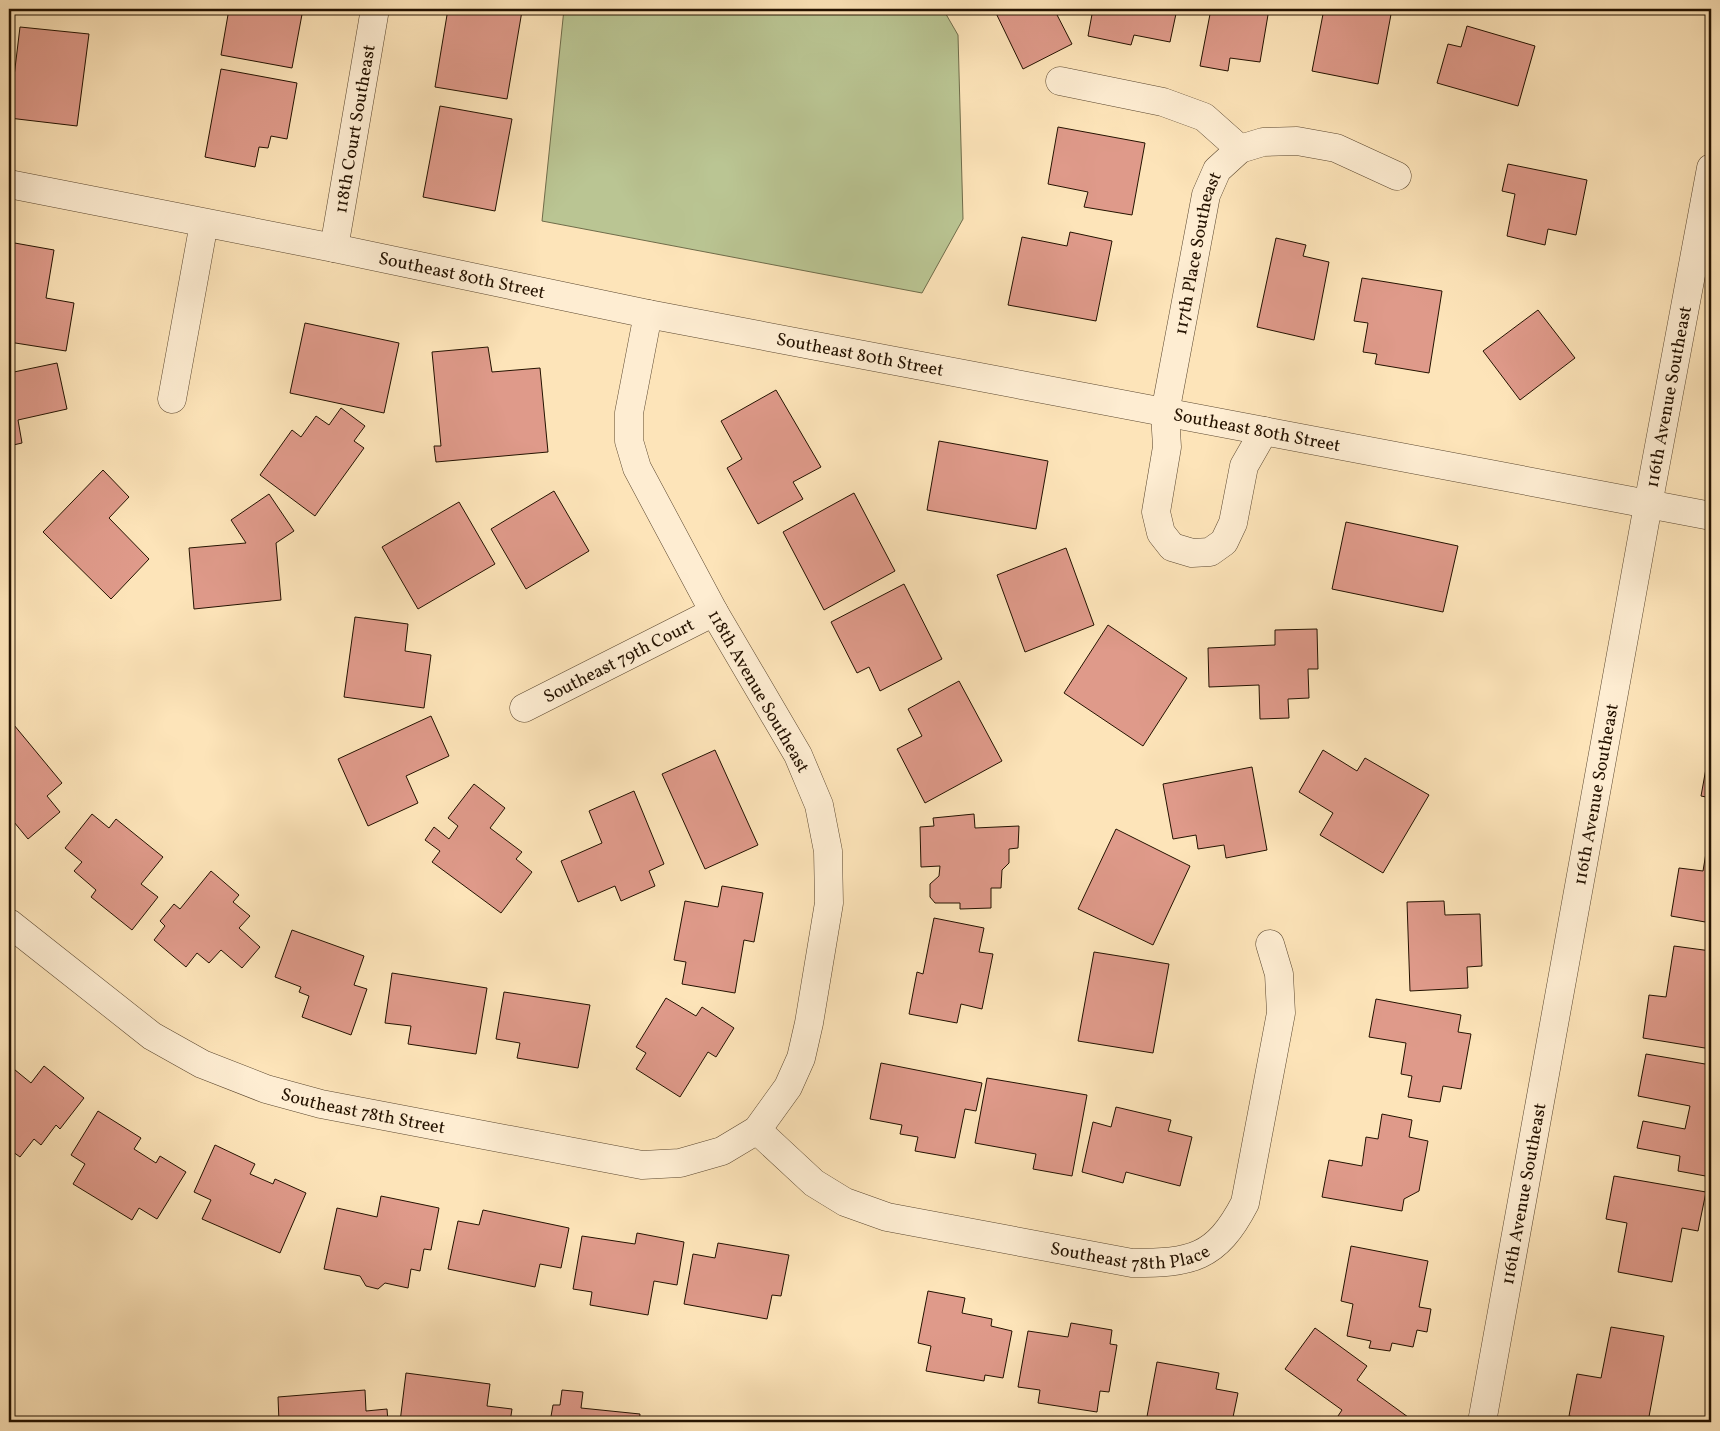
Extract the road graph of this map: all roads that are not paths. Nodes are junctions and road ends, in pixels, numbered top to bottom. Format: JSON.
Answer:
{"nodes":[{"id":1,"x":375,"y":9,"type":"edge"},
{"id":2,"x":1060,"y":81,"type":"dead end"},
{"id":3,"x":1240,"y":149,"type":"junction"},
{"id":4,"x":1711,"y":168,"type":"edge"},
{"id":5,"x":1397,"y":176,"type":"dead end"},
{"id":6,"x":9,"y":184,"type":"edge"},
{"id":7,"x":204,"y":223,"type":"junction"},
{"id":8,"x":334,"y":248,"type":"junction"},
{"id":9,"x":648,"y":314,"type":"junction"},
{"id":10,"x":172,"y":399,"type":"dead end"},
{"id":11,"x":1165,"y":413,"type":"junction"},
{"id":12,"x":1264,"y":431,"type":"junction"},
{"id":13,"x":1648,"y":505,"type":"junction"},
{"id":14,"x":1711,"y":516,"type":"edge"},
{"id":15,"x":714,"y":612,"type":"junction"},
{"id":16,"x":524,"y":708,"type":"dead end"},
{"id":17,"x":9,"y":923,"type":"edge"},
{"id":18,"x":1270,"y":944,"type":"dead end"},
{"id":19,"x":757,"y":1130,"type":"junction"},
{"id":20,"x":1482,"y":1422,"type":"edge"}],
"edges":[{"from":1,"to":8,"type":"street","name":"118th Court Southeast"},
{"from":2,"to":3,"type":"street"},
{"from":3,"to":5,"type":"street","name":"117th Place Southeast"},
{"from":3,"to":11,"type":"street","name":"117th Place Southeast"},
{"from":4,"to":13,"type":"street","name":"116th Avenue Southeast"},
{"from":6,"to":7,"type":"street","name":"Southeast 80th Street"},
{"from":7,"to":8,"type":"street","name":"Southeast 80th Street"},
{"from":7,"to":10,"type":"street"},
{"from":8,"to":9,"type":"street","name":"Southeast 80th Street"},
{"from":9,"to":11,"type":"street","name":"Southeast 80th Street"},
{"from":9,"to":15,"type":"street","name":"118th Avenue Southeast"},
{"from":11,"to":12,"type":"street","name":"Southeast 80th Street"},
{"from":11,"to":12,"type":"street","name":"117th Place Southeast"},
{"from":12,"to":13,"type":"street","name":"Southeast 80th Street"},
{"from":13,"to":14,"type":"street","name":"Southeast 80th Street"},
{"from":13,"to":20,"type":"street","name":"116th Avenue Southeast"},
{"from":15,"to":16,"type":"street","name":"Southeast 79th Court"},
{"from":15,"to":19,"type":"street","name":"118th Avenue Southeast"},
{"from":17,"to":19,"type":"street","name":"Southeast 78th Street"},
{"from":18,"to":19,"type":"street","name":"Southeast 78th Place"}]}
